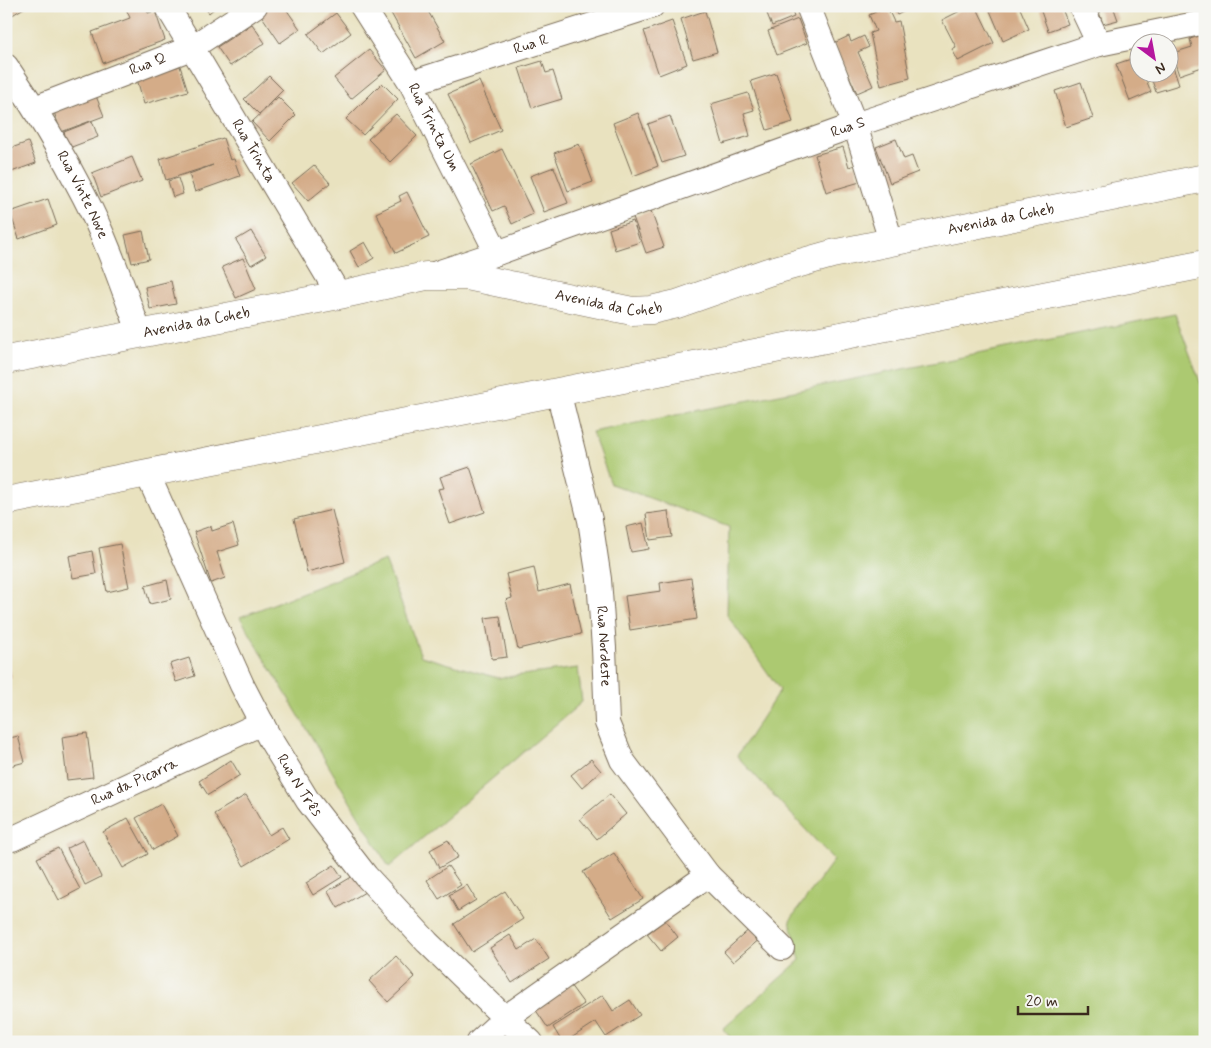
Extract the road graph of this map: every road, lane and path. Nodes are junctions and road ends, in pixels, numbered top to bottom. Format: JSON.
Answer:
{"nodes":[{"id":1,"x":167,"y":6,"type":"edge"},
{"id":2,"x":255,"y":6,"type":"edge"},
{"id":3,"x":362,"y":6,"type":"edge"},
{"id":4,"x":652,"y":6,"type":"edge"},
{"id":5,"x":808,"y":6,"type":"edge"},
{"id":6,"x":1081,"y":6,"type":"edge"},
{"id":7,"x":1205,"y":22,"type":"edge"},
{"id":8,"x":1099,"y":44,"type":"junction"},
{"id":9,"x":191,"y":48,"type":"junction"},
{"id":10,"x":6,"y":66,"type":"edge"},
{"id":11,"x":411,"y":83,"type":"junction"},
{"id":12,"x":35,"y":108,"type":"junction"},
{"id":13,"x":855,"y":125,"type":"junction"},
{"id":14,"x":1205,"y":178,"type":"edge"},
{"id":15,"x":891,"y":242,"type":"junction"},
{"id":16,"x":497,"y":253,"type":"junction"},
{"id":17,"x":1205,"y":264,"type":"edge"},
{"id":18,"x":426,"y":276,"type":"junction"},
{"id":19,"x":339,"y":295,"type":"junction"},
{"id":20,"x":140,"y":334,"type":"junction"},
{"id":21,"x":6,"y":360,"type":"edge"},
{"id":22,"x":558,"y":391,"type":"junction"},
{"id":23,"x":148,"y":473,"type":"junction"},
{"id":24,"x":6,"y":501,"type":"edge"},
{"id":25,"x":262,"y":722,"type":"junction"},
{"id":26,"x":6,"y":840,"type":"edge"},
{"id":27,"x":708,"y":875,"type":"junction"},
{"id":28,"x":782,"y":948,"type":"dead end"},
{"id":29,"x":505,"y":1018,"type":"junction"},
{"id":30,"x":479,"y":1042,"type":"edge"},
{"id":31,"x":531,"y":1042,"type":"edge"}],
"edges":[{"from":1,"to":9,"type":"street","name":"Rua Trinta"},
{"from":2,"to":9,"type":"street","name":"Rua Q"},
{"from":3,"to":11,"type":"street","name":"Rua Trinta Um"},
{"from":4,"to":11,"type":"street","name":"Rua R"},
{"from":5,"to":13,"type":"street"},
{"from":6,"to":8,"type":"street"},
{"from":7,"to":8,"type":"street","name":"Rua S"},
{"from":8,"to":13,"type":"street","name":"Rua S"},
{"from":9,"to":12,"type":"street","name":"Rua Q"},
{"from":9,"to":19,"type":"street","name":"Rua Trinta"},
{"from":10,"to":12,"type":"street","name":"Rua Vinte Nove"},
{"from":11,"to":16,"type":"street","name":"Rua Trinta Um"},
{"from":12,"to":20,"type":"street","name":"Rua Vinte Nove"},
{"from":13,"to":15,"type":"street"},
{"from":13,"to":16,"type":"street","name":"Rua S"},
{"from":14,"to":15,"type":"main road","name":"Avenida da Coheb"},
{"from":15,"to":18,"type":"main road","name":"Avenida da Coheb"},
{"from":16,"to":18,"type":"street","name":"Rua S"},
{"from":17,"to":22,"type":"main road"},
{"from":18,"to":19,"type":"main road","name":"Avenida da Coheb"},
{"from":19,"to":20,"type":"main road","name":"Avenida da Coheb"},
{"from":20,"to":21,"type":"main road","name":"Avenida da Coheb"},
{"from":22,"to":23,"type":"main road"},
{"from":22,"to":27,"type":"street","name":"Rua Nordeste"},
{"from":23,"to":24,"type":"main road"},
{"from":23,"to":25,"type":"street","name":"Rua N Três"},
{"from":25,"to":26,"type":"street","name":"Rua da Picarra"},
{"from":25,"to":29,"type":"street","name":"Rua N Três"},
{"from":27,"to":28,"type":"street","name":"Rua Nordeste"},
{"from":27,"to":29,"type":"street"},
{"from":29,"to":30,"type":"street"},
{"from":29,"to":31,"type":"street","name":"Rua N Três"}]}
